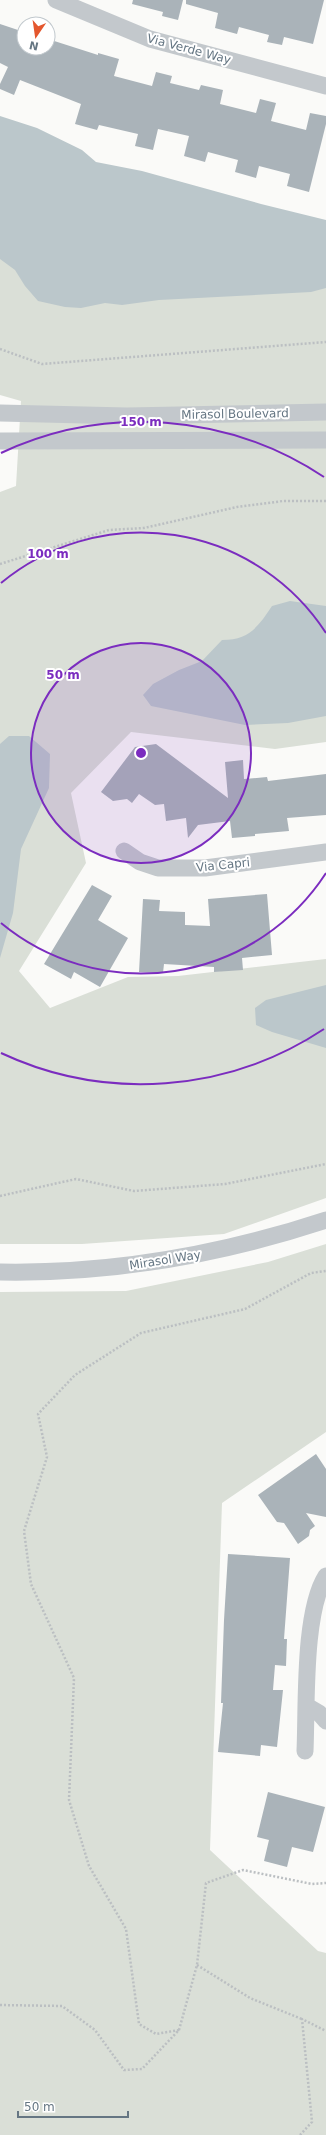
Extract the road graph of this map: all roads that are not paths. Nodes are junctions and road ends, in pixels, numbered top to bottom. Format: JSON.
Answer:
{"nodes":[{"id":1,"x":56,"y":0,"type":"edge"},
{"id":2,"x":326,"y":86,"type":"edge"},
{"id":3,"x":326,"y":412,"type":"edge"},
{"id":4,"x":0,"y":413,"type":"edge"},
{"id":5,"x":326,"y":440,"type":"edge"},
{"id":6,"x":0,"y":441,"type":"edge"},
{"id":7,"x":124,"y":851,"type":"dead end"},
{"id":8,"x":326,"y":852,"type":"edge"},
{"id":9,"x":326,"y":1220,"type":"edge"},
{"id":10,"x":0,"y":1272,"type":"edge"},
{"id":11,"x":326,"y":1576,"type":"edge"},
{"id":12,"x":307,"y":1706,"type":"junction"},
{"id":13,"x":326,"y":1721,"type":"edge"},
{"id":14,"x":305,"y":1751,"type":"dead end"}],
"edges":[{"from":1,"to":2,"type":"street","name":"Via Verde Way"},
{"from":3,"to":4,"type":"street","name":"Mirasol Boulevard"},
{"from":5,"to":6,"type":"street"},
{"from":7,"to":8,"type":"street","name":"Via Capri"},
{"from":9,"to":10,"type":"street","name":"Mirasol Way"},
{"from":11,"to":12,"type":"street"},
{"from":12,"to":13,"type":"street"},
{"from":12,"to":14,"type":"street"}]}
